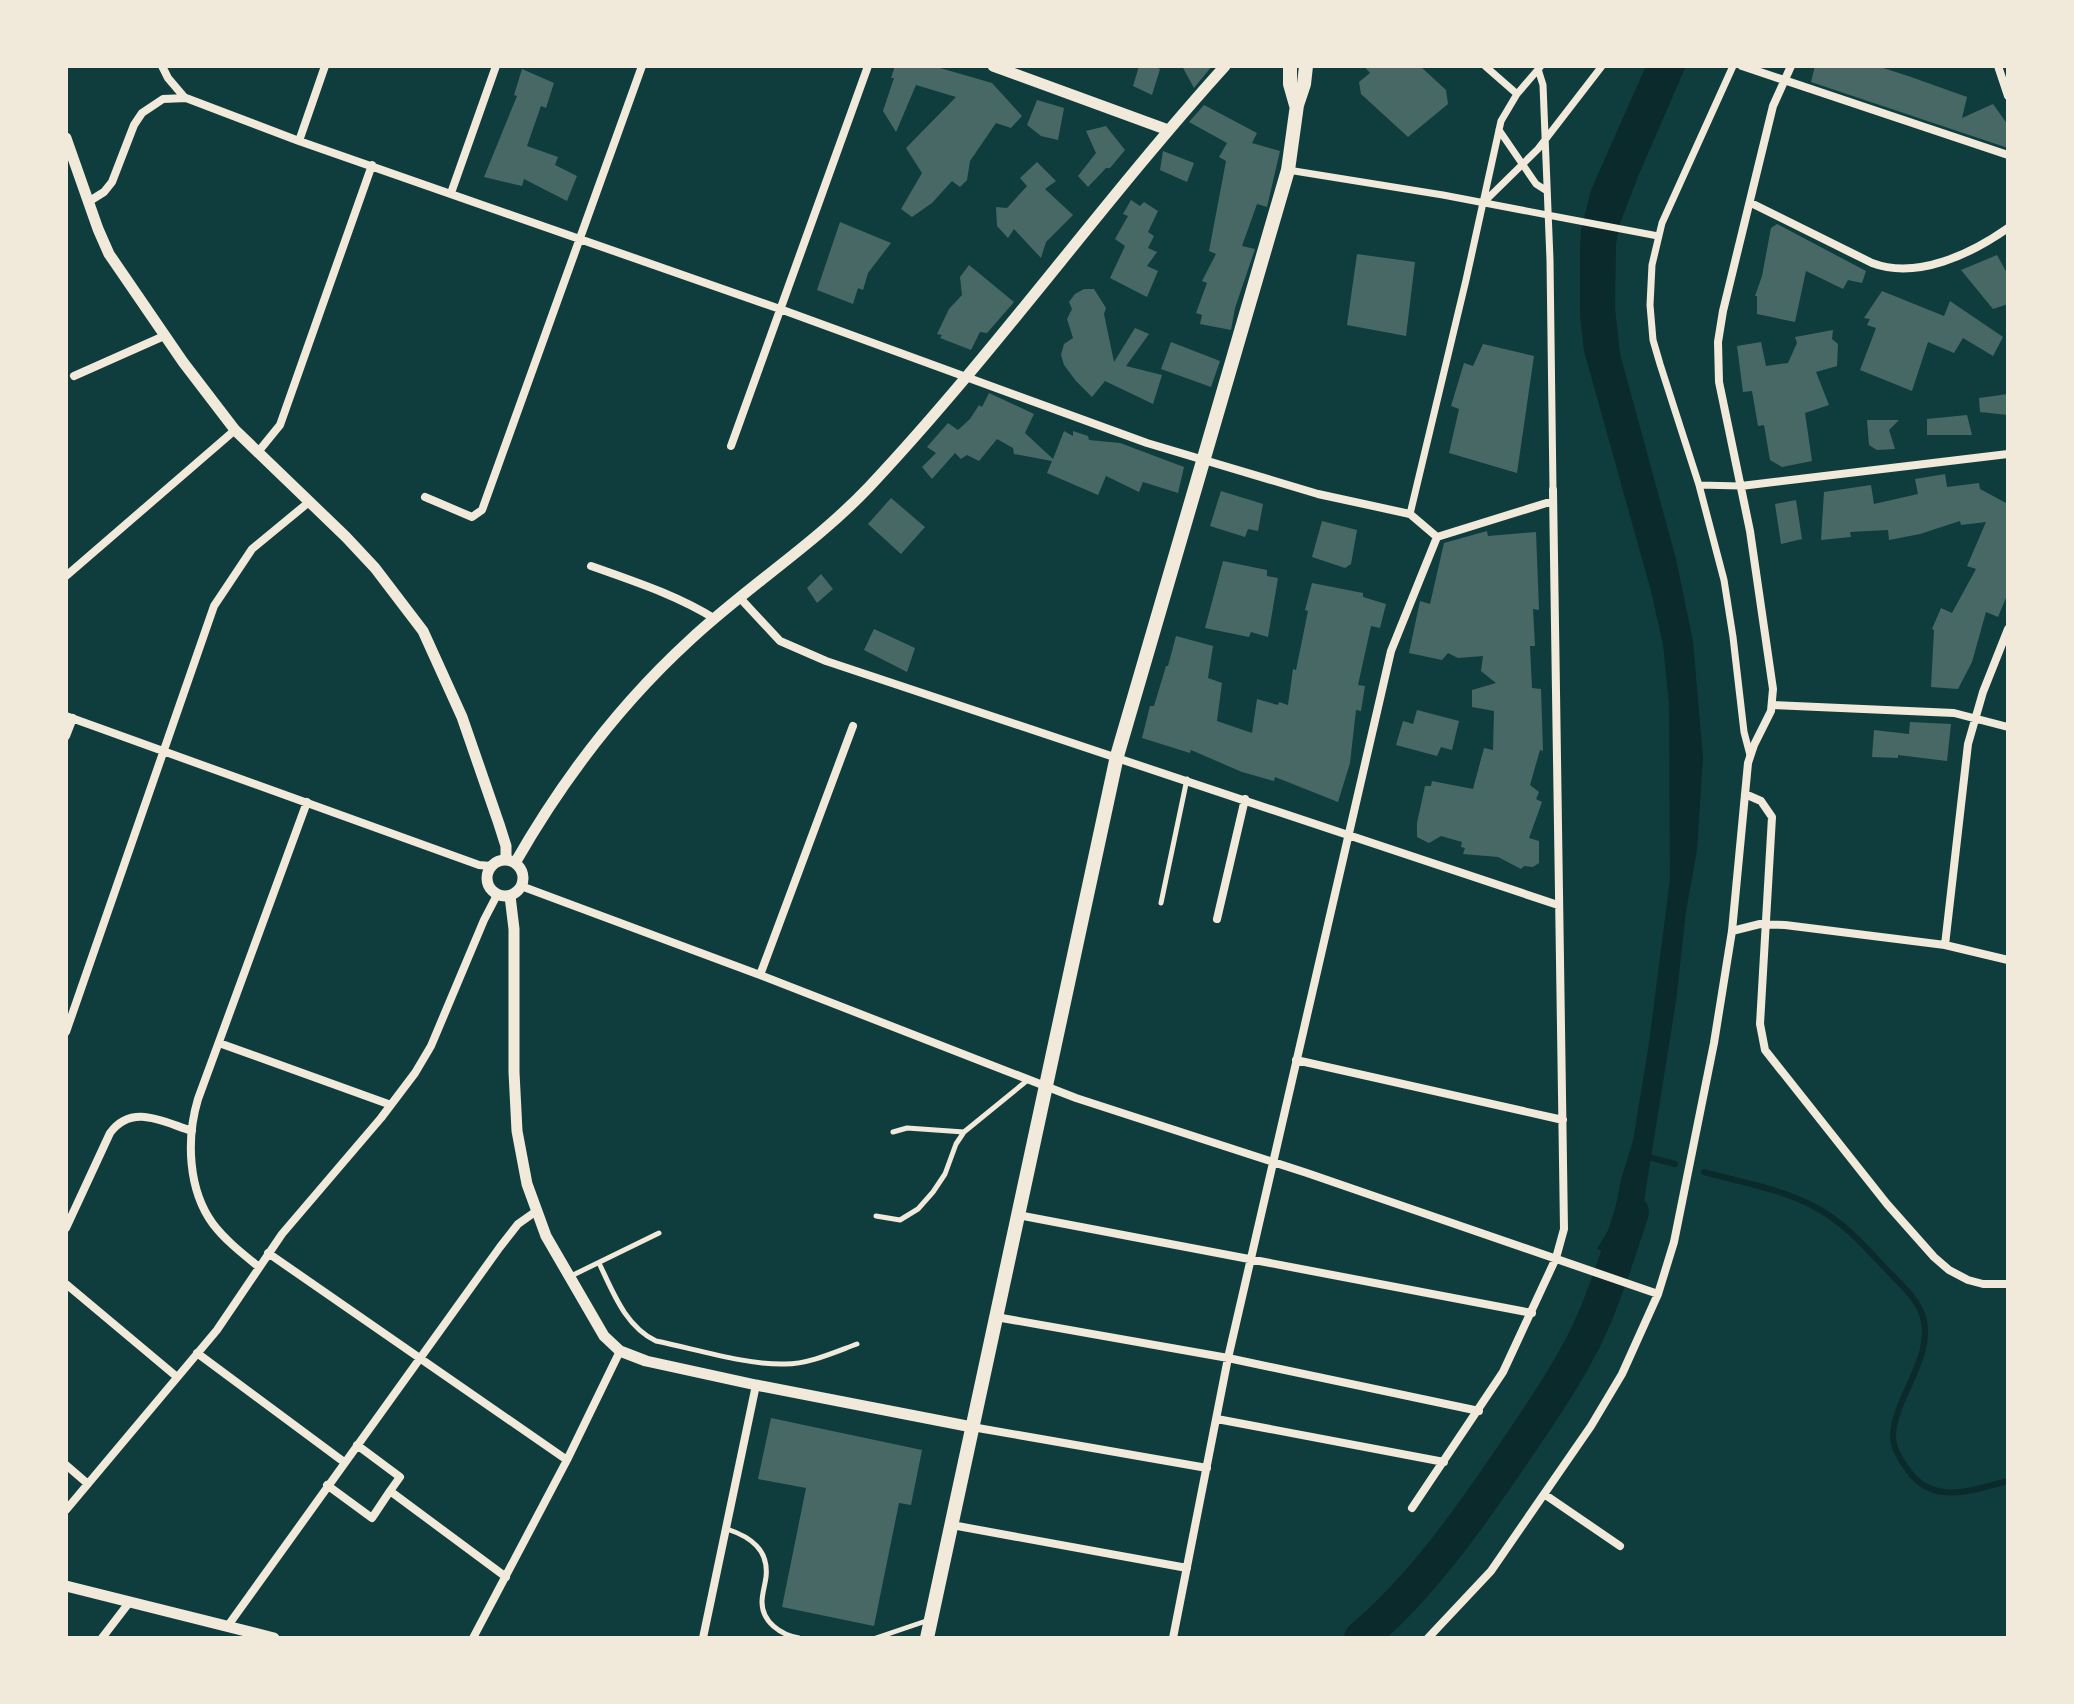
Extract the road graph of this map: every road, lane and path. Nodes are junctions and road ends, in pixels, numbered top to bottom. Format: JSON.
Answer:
{"nodes":[{"id":1,"x":162,"y":66,"type":"edge"},
{"id":2,"x":325,"y":66,"type":"edge"},
{"id":3,"x":496,"y":66,"type":"edge"},
{"id":4,"x":642,"y":66,"type":"edge"},
{"id":5,"x":868,"y":66,"type":"edge"},
{"id":6,"x":993,"y":66,"type":"edge"},
{"id":7,"x":1225,"y":66,"type":"edge"},
{"id":8,"x":1290,"y":66,"type":"edge"},
{"id":9,"x":1306,"y":66,"type":"edge"},
{"id":10,"x":1485,"y":66,"type":"edge"},
{"id":11,"x":1602,"y":66,"type":"edge"},
{"id":12,"x":1733,"y":66,"type":"edge"},
{"id":13,"x":1742,"y":66,"type":"edge"},
{"id":14,"x":1791,"y":66,"type":"edge"},
{"id":15,"x":1998,"y":66,"type":"edge"},
{"id":16,"x":1540,"y":67,"type":"edge"},
{"id":17,"x":1783,"y":81,"type":"junction"},
{"id":18,"x":1517,"y":94,"type":"junction"},
{"id":19,"x":2008,"y":96,"type":"edge"},
{"id":20,"x":186,"y":98,"type":"junction"},
{"id":21,"x":1297,"y":105,"type":"junction"},
{"id":22,"x":1168,"y":130,"type":"junction"},
{"id":23,"x":1499,"y":130,"type":"junction"},
{"id":24,"x":66,"y":138,"type":"edge"},
{"id":25,"x":299,"y":141,"type":"junction"},
{"id":26,"x":1544,"y":141,"type":"junction"},
{"id":27,"x":2008,"y":155,"type":"edge"},
{"id":28,"x":372,"y":165,"type":"junction"},
{"id":29,"x":1523,"y":165,"type":"junction"},
{"id":30,"x":1288,"y":170,"type":"junction"},
{"id":31,"x":1547,"y":191,"type":"junction"},
{"id":32,"x":451,"y":193,"type":"junction"},
{"id":33,"x":88,"y":202,"type":"junction"},
{"id":34,"x":1482,"y":203,"type":"junction"},
{"id":35,"x":1751,"y":203,"type":"junction"},
{"id":36,"x":1548,"y":215,"type":"junction"},
{"id":37,"x":2008,"y":228,"type":"edge"},
{"id":38,"x":1658,"y":236,"type":"junction"},
{"id":39,"x":578,"y":239,"type":"junction"},
{"id":40,"x":780,"y":309,"type":"junction"},
{"id":41,"x":164,"y":336,"type":"junction"},
{"id":42,"x":74,"y":376,"type":"dead end"},
{"id":43,"x":965,"y":376,"type":"junction"},
{"id":44,"x":235,"y":430,"type":"junction"},
{"id":45,"x":731,"y":446,"type":"dead end"},
{"id":46,"x":258,"y":452,"type":"junction"},
{"id":47,"x":2008,"y":454,"type":"edge"},
{"id":48,"x":1204,"y":461,"type":"junction"},
{"id":49,"x":1699,"y":485,"type":"junction"},
{"id":50,"x":1741,"y":486,"type":"junction"},
{"id":51,"x":1553,"y":490,"type":"joint"},
{"id":52,"x":425,"y":497,"type":"dead end"},
{"id":53,"x":1553,"y":501,"type":"junction"},
{"id":54,"x":309,"y":502,"type":"junction"},
{"id":55,"x":1410,"y":514,"type":"junction"},
{"id":56,"x":1437,"y":537,"type":"junction"},
{"id":57,"x":591,"y":566,"type":"dead end"},
{"id":58,"x":66,"y":576,"type":"edge"},
{"id":59,"x":740,"y":598,"type":"junction"},
{"id":60,"x":715,"y":619,"type":"junction"},
{"id":61,"x":2008,"y":629,"type":"edge"},
{"id":62,"x":1772,"y":705,"type":"junction"},
{"id":63,"x":69,"y":717,"type":"edge"},
{"id":64,"x":1975,"y":717,"type":"junction"},
{"id":65,"x":853,"y":726,"type":"dead end"},
{"id":66,"x":2008,"y":727,"type":"edge"},
{"id":67,"x":66,"y":736,"type":"edge"},
{"id":68,"x":163,"y":750,"type":"junction"},
{"id":69,"x":1750,"y":755,"type":"junction"},
{"id":70,"x":1117,"y":756,"type":"junction"},
{"id":71,"x":1187,"y":779,"type":"junction"},
{"id":72,"x":1745,"y":794,"type":"junction"},
{"id":73,"x":1245,"y":799,"type":"junction"},
{"id":74,"x":307,"y":802,"type":"junction"},
{"id":75,"x":1347,"y":835,"type":"junction"},
{"id":76,"x":511,"y":861,"type":"junction"},
{"id":77,"x":491,"y":866,"type":"junction"},
{"id":78,"x":521,"y":886,"type":"junction"},
{"id":79,"x":497,"y":895,"type":"junction"},
{"id":80,"x":510,"y":896,"type":"junction"},
{"id":81,"x":1161,"y":903,"type":"dead end"},
{"id":82,"x":1558,"y":905,"type":"junction"},
{"id":83,"x":1217,"y":919,"type":"dead end"},
{"id":84,"x":1765,"y":923,"type":"junction"},
{"id":85,"x":1732,"y":931,"type":"junction"},
{"id":86,"x":1945,"y":945,"type":"junction"},
{"id":87,"x":2008,"y":960,"type":"edge"},
{"id":88,"x":760,"y":975,"type":"junction"},
{"id":89,"x":66,"y":1005,"type":"edge"},
{"id":90,"x":72,"y":1013,"type":"junction"},
{"id":91,"x":66,"y":1032,"type":"edge"},
{"id":92,"x":219,"y":1043,"type":"junction"},
{"id":93,"x":1296,"y":1060,"type":"junction"},
{"id":94,"x":1029,"y":1079,"type":"junction"},
{"id":95,"x":1044,"y":1085,"type":"junction"},
{"id":96,"x":391,"y":1105,"type":"junction"},
{"id":97,"x":1563,"y":1120,"type":"junction"},
{"id":98,"x":192,"y":1131,"type":"junction"},
{"id":99,"x":893,"y":1132,"type":"dead end"},
{"id":100,"x":964,"y":1132,"type":"junction"},
{"id":101,"x":1272,"y":1162,"type":"junction"},
{"id":102,"x":535,"y":1212,"type":"junction"},
{"id":103,"x":1018,"y":1215,"type":"junction"},
{"id":104,"x":876,"y":1216,"type":"dead end"},
{"id":105,"x":66,"y":1228,"type":"edge"},
{"id":106,"x":659,"y":1233,"type":"dead end"},
{"id":107,"x":268,"y":1253,"type":"junction"},
{"id":108,"x":1556,"y":1258,"type":"junction"},
{"id":109,"x":1250,"y":1259,"type":"junction"},
{"id":110,"x":599,"y":1263,"type":"junction"},
{"id":111,"x":259,"y":1267,"type":"junction"},
{"id":112,"x":568,"y":1277,"type":"junction"},
{"id":113,"x":66,"y":1284,"type":"edge"},
{"id":114,"x":2008,"y":1284,"type":"edge"},
{"id":115,"x":1655,"y":1293,"type":"junction"},
{"id":116,"x":1532,"y":1313,"type":"junction"},
{"id":117,"x":996,"y":1317,"type":"junction"},
{"id":118,"x":857,"y":1344,"type":"dead end"},
{"id":119,"x":620,"y":1351,"type":"junction"},
{"id":120,"x":197,"y":1353,"type":"junction"},
{"id":121,"x":419,"y":1358,"type":"junction"},
{"id":122,"x":1228,"y":1358,"type":"junction"},
{"id":123,"x":177,"y":1377,"type":"junction"},
{"id":124,"x":756,"y":1385,"type":"junction"},
{"id":125,"x":1479,"y":1411,"type":"junction"},
{"id":126,"x":1217,"y":1419,"type":"junction"},
{"id":127,"x":972,"y":1427,"type":"junction"},
{"id":128,"x":357,"y":1445,"type":"junction"},
{"id":129,"x":567,"y":1460,"type":"junction"},
{"id":130,"x":344,"y":1462,"type":"junction"},
{"id":131,"x":1444,"y":1462,"type":"junction"},
{"id":132,"x":66,"y":1465,"type":"edge"},
{"id":133,"x":1207,"y":1468,"type":"junction"},
{"id":134,"x":88,"y":1484,"type":"junction"},
{"id":135,"x":327,"y":1485,"type":"junction"},
{"id":136,"x":390,"y":1491,"type":"junction"},
{"id":137,"x":1544,"y":1494,"type":"junction"},
{"id":138,"x":1412,"y":1508,"type":"dead end"},
{"id":139,"x":66,"y":1510,"type":"edge"},
{"id":140,"x":952,"y":1525,"type":"junction"},
{"id":141,"x":727,"y":1529,"type":"junction"},
{"id":142,"x":1620,"y":1546,"type":"dead end"},
{"id":143,"x":1187,"y":1568,"type":"junction"},
{"id":144,"x":506,"y":1577,"type":"junction"},
{"id":145,"x":66,"y":1586,"type":"edge"},
{"id":146,"x":128,"y":1604,"type":"junction"},
{"id":147,"x":930,"y":1619,"type":"junction"},
{"id":148,"x":227,"y":1627,"type":"junction"},
{"id":149,"x":102,"y":1638,"type":"edge"},
{"id":150,"x":274,"y":1638,"type":"edge"},
{"id":151,"x":473,"y":1638,"type":"edge"},
{"id":152,"x":703,"y":1638,"type":"edge"},
{"id":153,"x":799,"y":1638,"type":"edge"},
{"id":154,"x":876,"y":1638,"type":"edge"},
{"id":155,"x":927,"y":1638,"type":"edge"},
{"id":156,"x":1173,"y":1638,"type":"edge"},
{"id":157,"x":1428,"y":1638,"type":"edge"}],
"edges":[{"from":1,"to":20,"type":"street"},
{"from":2,"to":25,"type":"street"},
{"from":3,"to":32,"type":"street"},
{"from":4,"to":39,"type":"street"},
{"from":5,"to":40,"type":"street"},
{"from":6,"to":22,"type":"street"},
{"from":7,"to":22,"type":"street"},
{"from":8,"to":21,"type":"main road"},
{"from":9,"to":21,"type":"main road"},
{"from":10,"to":18,"type":"street"},
{"from":11,"to":26,"type":"street"},
{"from":12,"to":38,"type":"street"},
{"from":13,"to":17,"type":"street"},
{"from":14,"to":17,"type":"street"},
{"from":15,"to":19,"type":"street"},
{"from":16,"to":18,"type":"street"},
{"from":16,"to":26,"type":"street"},
{"from":17,"to":27,"type":"street"},
{"from":17,"to":35,"type":"street"},
{"from":18,"to":23,"type":"street"},
{"from":20,"to":25,"type":"street"},
{"from":20,"to":33,"type":"street"},
{"from":21,"to":30,"type":"main road"},
{"from":22,"to":43,"type":"street"},
{"from":23,"to":29,"type":"street"},
{"from":23,"to":34,"type":"street"},
{"from":24,"to":33,"type":"street"},
{"from":25,"to":28,"type":"street"},
{"from":26,"to":29,"type":"street"},
{"from":26,"to":31,"type":"street"},
{"from":28,"to":32,"type":"street"},
{"from":28,"to":46,"type":"street"},
{"from":29,"to":31,"type":"street"},
{"from":29,"to":34,"type":"street"},
{"from":30,"to":34,"type":"street"},
{"from":30,"to":48,"type":"main road"},
{"from":31,"to":36,"type":"street"},
{"from":32,"to":39,"type":"street"},
{"from":33,"to":41,"type":"street"},
{"from":34,"to":36,"type":"street"},
{"from":34,"to":55,"type":"street"},
{"from":35,"to":37,"type":"street"},
{"from":35,"to":50,"type":"street"},
{"from":36,"to":38,"type":"street"},
{"from":36,"to":51,"type":"street"},
{"from":38,"to":49,"type":"street"},
{"from":39,"to":40,"type":"street"},
{"from":39,"to":52,"type":"street"},
{"from":40,"to":43,"type":"street"},
{"from":40,"to":45,"type":"street"},
{"from":41,"to":42,"type":"street"},
{"from":41,"to":44,"type":"street"},
{"from":43,"to":48,"type":"street"},
{"from":43,"to":59,"type":"street"},
{"from":44,"to":46,"type":"street"},
{"from":44,"to":58,"type":"street"},
{"from":46,"to":54,"type":"street"},
{"from":47,"to":50,"type":"street"},
{"from":48,"to":55,"type":"street"},
{"from":48,"to":70,"type":"main road"},
{"from":49,"to":50,"type":"street"},
{"from":49,"to":69,"type":"street"},
{"from":50,"to":62,"type":"street"},
{"from":51,"to":53,"type":"street"},
{"from":53,"to":56,"type":"street"},
{"from":53,"to":82,"type":"street"},
{"from":54,"to":68,"type":"street"},
{"from":54,"to":76,"type":"street"},
{"from":55,"to":56,"type":"street"},
{"from":56,"to":75,"type":"street"},
{"from":57,"to":60,"type":"street"},
{"from":59,"to":60,"type":"street"},
{"from":59,"to":70,"type":"street"},
{"from":60,"to":76,"type":"street"},
{"from":61,"to":64,"type":"street"},
{"from":62,"to":64,"type":"street"},
{"from":62,"to":69,"type":"street"},
{"from":63,"to":67,"type":"street"},
{"from":63,"to":68,"type":"street"},
{"from":64,"to":66,"type":"street"},
{"from":64,"to":86,"type":"street"},
{"from":65,"to":88,"type":"street"},
{"from":68,"to":74,"type":"street"},
{"from":68,"to":90,"type":"street"},
{"from":69,"to":72,"type":"street"},
{"from":70,"to":71,"type":"street"},
{"from":70,"to":95,"type":"main road"},
{"from":71,"to":73,"type":"street"},
{"from":71,"to":81,"type":"lane"},
{"from":72,"to":84,"type":"street"},
{"from":72,"to":85,"type":"street"},
{"from":73,"to":75,"type":"street"},
{"from":73,"to":83,"type":"street"},
{"from":74,"to":77,"type":"street"},
{"from":74,"to":92,"type":"street"},
{"from":75,"to":82,"type":"street"},
{"from":75,"to":93,"type":"street"},
{"from":76,"to":77,"type":"street"},
{"from":76,"to":78,"type":"street"},
{"from":77,"to":79,"type":"street"},
{"from":78,"to":80,"type":"street"},
{"from":78,"to":88,"type":"street"},
{"from":79,"to":80,"type":"street"},
{"from":79,"to":96,"type":"street"},
{"from":80,"to":102,"type":"street"},
{"from":82,"to":97,"type":"street"},
{"from":84,"to":85,"type":"street"},
{"from":84,"to":86,"type":"street"},
{"from":84,"to":114,"type":"street"},
{"from":85,"to":115,"type":"street"},
{"from":86,"to":87,"type":"street"},
{"from":88,"to":94,"type":"street"},
{"from":89,"to":90,"type":"street"},
{"from":90,"to":91,"type":"street"},
{"from":92,"to":96,"type":"street"},
{"from":92,"to":98,"type":"street"},
{"from":93,"to":97,"type":"street"},
{"from":93,"to":101,"type":"street"},
{"from":94,"to":95,"type":"street"},
{"from":94,"to":100,"type":"lane"},
{"from":95,"to":101,"type":"street"},
{"from":95,"to":103,"type":"main road"},
{"from":96,"to":107,"type":"street"},
{"from":97,"to":108,"type":"street"},
{"from":98,"to":105,"type":"street"},
{"from":98,"to":111,"type":"street"},
{"from":99,"to":100,"type":"lane"},
{"from":100,"to":104,"type":"lane"},
{"from":101,"to":108,"type":"street"},
{"from":101,"to":109,"type":"street"},
{"from":102,"to":112,"type":"street"},
{"from":102,"to":121,"type":"street"},
{"from":103,"to":109,"type":"street"},
{"from":103,"to":117,"type":"main road"},
{"from":106,"to":110,"type":"lane"},
{"from":107,"to":111,"type":"street"},
{"from":107,"to":121,"type":"street"},
{"from":108,"to":115,"type":"street"},
{"from":108,"to":116,"type":"street"},
{"from":109,"to":116,"type":"street"},
{"from":109,"to":122,"type":"street"},
{"from":110,"to":112,"type":"lane"},
{"from":110,"to":118,"type":"lane"},
{"from":111,"to":120,"type":"street"},
{"from":112,"to":119,"type":"street"},
{"from":113,"to":123,"type":"street"},
{"from":115,"to":137,"type":"street"},
{"from":116,"to":125,"type":"street"},
{"from":117,"to":122,"type":"street"},
{"from":117,"to":127,"type":"main road"},
{"from":119,"to":124,"type":"street"},
{"from":119,"to":129,"type":"street"},
{"from":120,"to":123,"type":"street"},
{"from":120,"to":130,"type":"street"},
{"from":121,"to":128,"type":"street"},
{"from":121,"to":129,"type":"street"},
{"from":122,"to":125,"type":"street"},
{"from":122,"to":126,"type":"street"},
{"from":123,"to":134,"type":"street"},
{"from":124,"to":127,"type":"street"},
{"from":124,"to":141,"type":"street"},
{"from":125,"to":131,"type":"street"},
{"from":126,"to":131,"type":"street"},
{"from":126,"to":133,"type":"street"},
{"from":127,"to":133,"type":"street"},
{"from":127,"to":140,"type":"main road"},
{"from":128,"to":130,"type":"street"},
{"from":128,"to":136,"type":"street"},
{"from":129,"to":144,"type":"street"},
{"from":130,"to":135,"type":"street"},
{"from":131,"to":138,"type":"street"},
{"from":132,"to":134,"type":"street"},
{"from":133,"to":143,"type":"street"},
{"from":134,"to":139,"type":"street"},
{"from":135,"to":136,"type":"street"},
{"from":135,"to":148,"type":"street"},
{"from":136,"to":144,"type":"street"},
{"from":137,"to":142,"type":"street"},
{"from":137,"to":157,"type":"street"},
{"from":140,"to":143,"type":"street"},
{"from":140,"to":147,"type":"main road"},
{"from":141,"to":152,"type":"street"},
{"from":141,"to":153,"type":"lane"},
{"from":143,"to":156,"type":"street"},
{"from":144,"to":151,"type":"street"},
{"from":145,"to":146,"type":"street"},
{"from":146,"to":148,"type":"street"},
{"from":146,"to":149,"type":"street"},
{"from":147,"to":154,"type":"lane"},
{"from":147,"to":155,"type":"main road"},
{"from":148,"to":150,"type":"street"}]}
